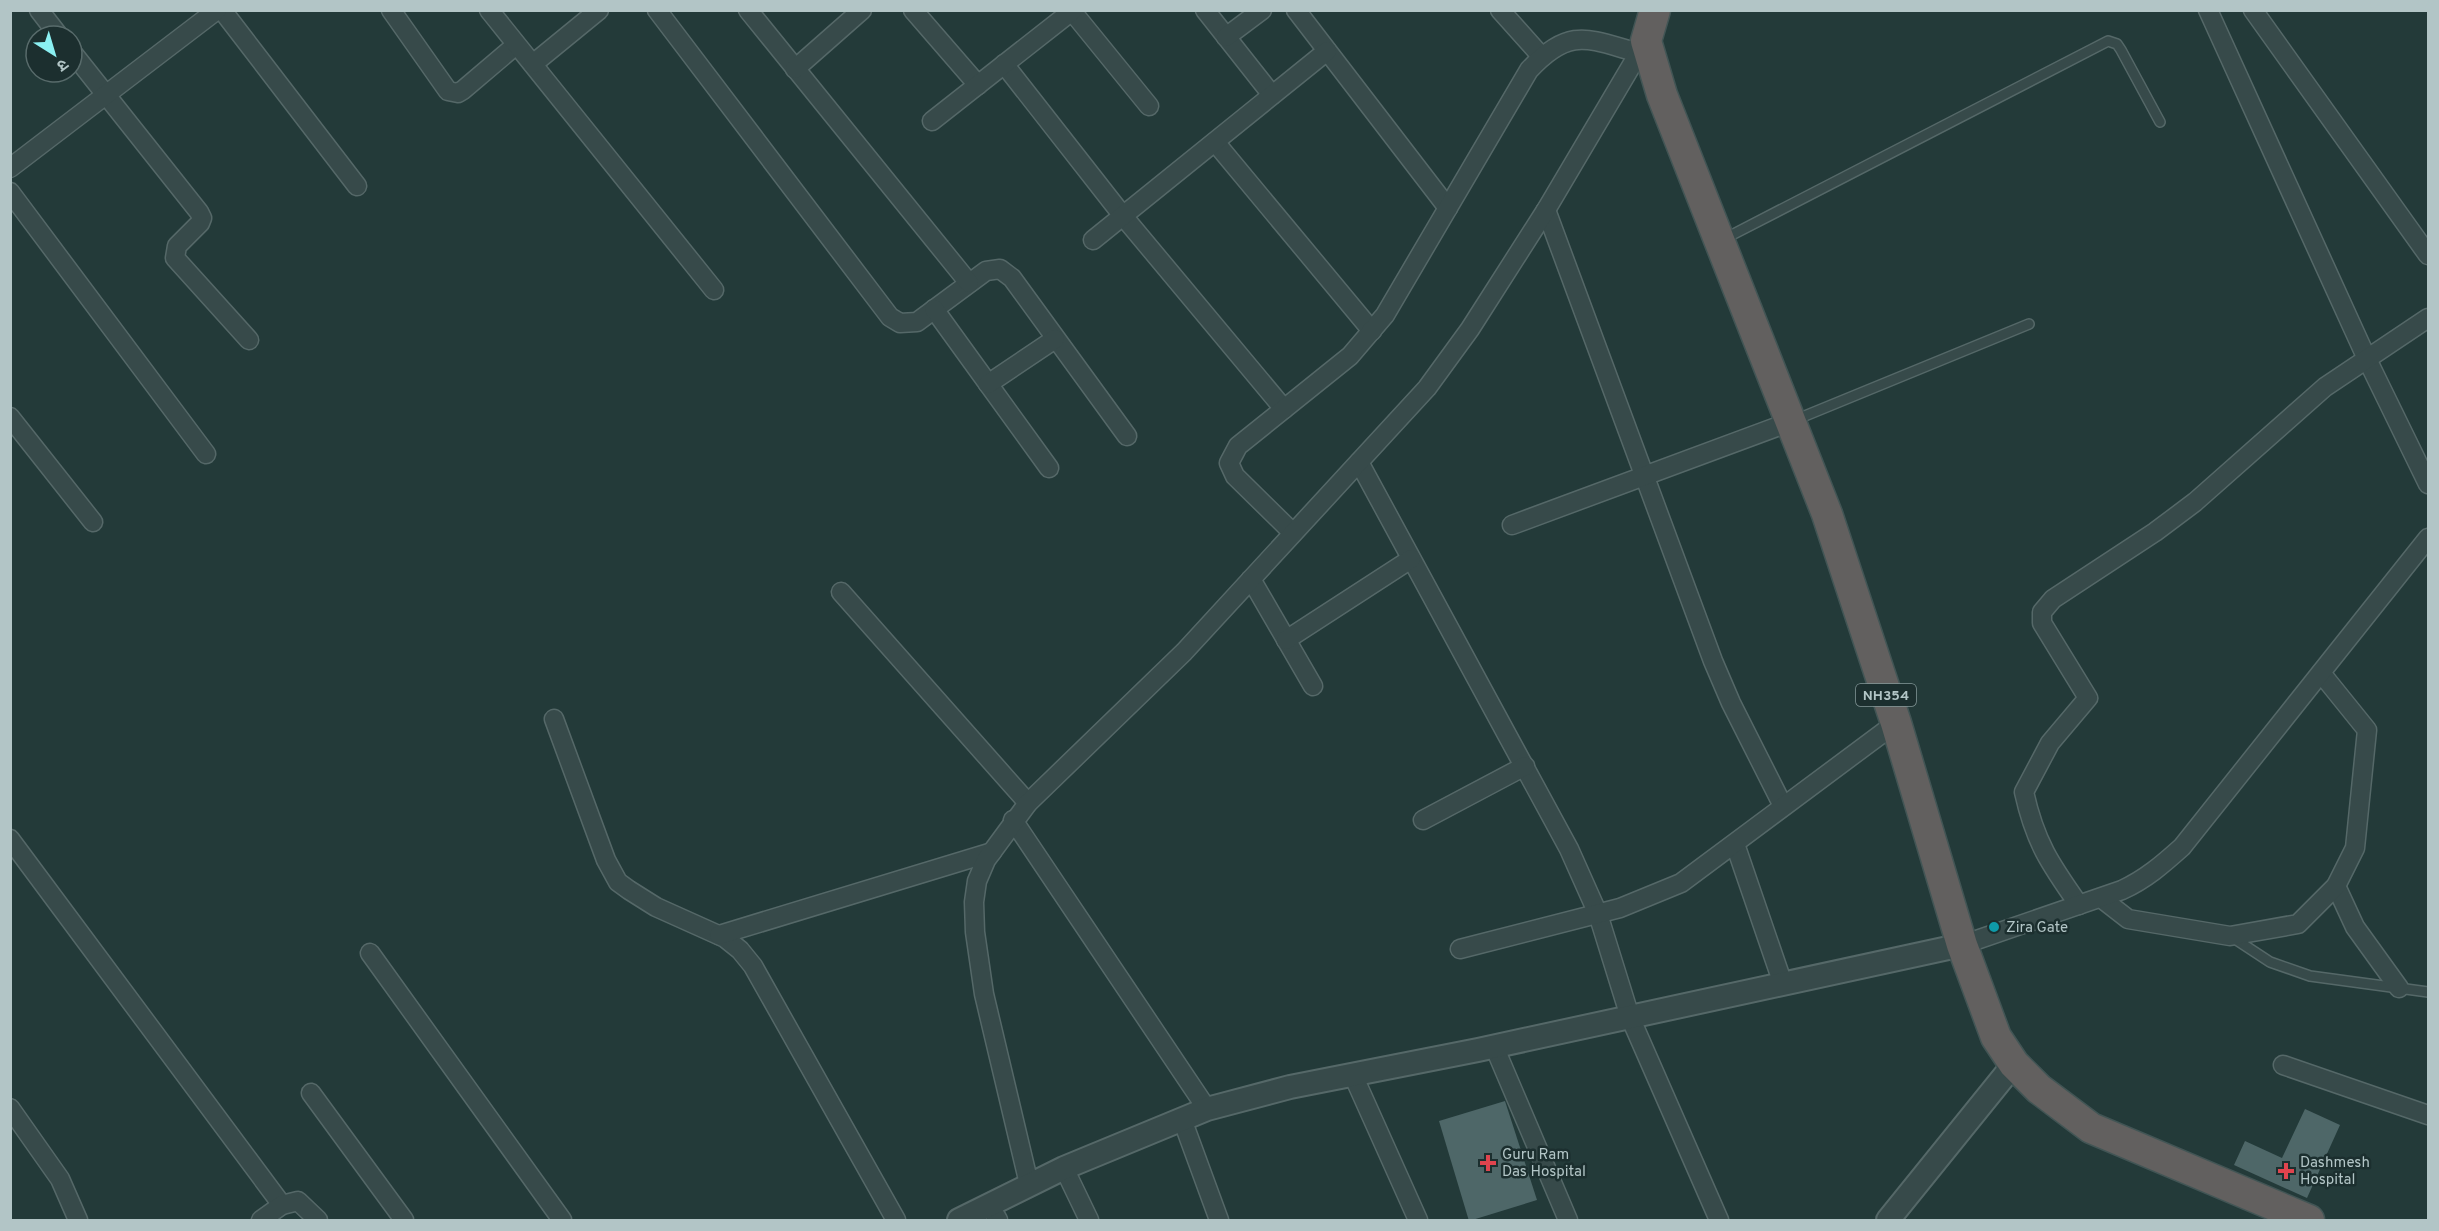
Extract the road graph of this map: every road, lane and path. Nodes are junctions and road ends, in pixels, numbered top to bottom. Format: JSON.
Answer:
{"nodes":[{"id":1,"x":39,"y":10,"type":"edge"},
{"id":2,"x":217,"y":10,"type":"edge"},
{"id":3,"x":222,"y":10,"type":"edge"},
{"id":4,"x":391,"y":10,"type":"edge"},
{"id":5,"x":489,"y":10,"type":"edge"},
{"id":6,"x":599,"y":10,"type":"edge"},
{"id":7,"x":657,"y":10,"type":"edge"},
{"id":8,"x":748,"y":10,"type":"edge"},
{"id":9,"x":862,"y":10,"type":"edge"},
{"id":10,"x":913,"y":10,"type":"edge"},
{"id":11,"x":1205,"y":10,"type":"edge"},
{"id":12,"x":1262,"y":10,"type":"edge"},
{"id":13,"x":1296,"y":10,"type":"edge"},
{"id":14,"x":1500,"y":10,"type":"edge"},
{"id":15,"x":1655,"y":10,"type":"edge"},
{"id":16,"x":2208,"y":10,"type":"edge"},
{"id":17,"x":2253,"y":10,"type":"edge"},
{"id":18,"x":1072,"y":11,"type":"edge"},
{"id":19,"x":50,"y":24,"type":"edge"},
{"id":20,"x":1226,"y":37,"type":"junction"},
{"id":21,"x":516,"y":45,"type":"junction"},
{"id":22,"x":1643,"y":47,"type":"junction"},
{"id":23,"x":1328,"y":51,"type":"junction"},
{"id":24,"x":1542,"y":57,"type":"junction"},
{"id":25,"x":533,"y":64,"type":"junction"},
{"id":26,"x":1004,"y":64,"type":"junction"},
{"id":27,"x":84,"y":67,"type":"edge"},
{"id":28,"x":795,"y":69,"type":"junction"},
{"id":29,"x":978,"y":85,"type":"junction"},
{"id":30,"x":1272,"y":95,"type":"junction"},
{"id":31,"x":107,"y":96,"type":"junction"},
{"id":32,"x":1149,"y":106,"type":"dead end"},
{"id":33,"x":932,"y":121,"type":"dead end"},
{"id":34,"x":2160,"y":122,"type":"dead end"},
{"id":35,"x":1215,"y":142,"type":"junction"},
{"id":36,"x":10,"y":168,"type":"edge"},
{"id":37,"x":357,"y":186,"type":"dead end"},
{"id":38,"x":10,"y":192,"type":"edge"},
{"id":39,"x":1448,"y":208,"type":"junction"},
{"id":40,"x":1546,"y":210,"type":"junction"},
{"id":41,"x":1123,"y":216,"type":"junction"},
{"id":42,"x":1093,"y":240,"type":"dead end"},
{"id":43,"x":1719,"y":242,"type":"junction"},
{"id":44,"x":2428,"y":255,"type":"edge"},
{"id":45,"x":969,"y":283,"type":"junction"},
{"id":46,"x":714,"y":290,"type":"dead end"},
{"id":47,"x":934,"y":309,"type":"junction"},
{"id":48,"x":2428,"y":318,"type":"edge"},
{"id":49,"x":2029,"y":324,"type":"dead end"},
{"id":50,"x":1372,"y":331,"type":"junction"},
{"id":51,"x":1055,"y":339,"type":"junction"},
{"id":52,"x":249,"y":340,"type":"dead end"},
{"id":53,"x":2367,"y":359,"type":"junction"},
{"id":54,"x":988,"y":384,"type":"junction"},
{"id":55,"x":1284,"y":409,"type":"junction"},
{"id":56,"x":10,"y":417,"type":"edge"},
{"id":57,"x":1790,"y":422,"type":"junction"},
{"id":58,"x":1127,"y":436,"type":"dead end"},
{"id":59,"x":2422,"y":453,"type":"edge"},
{"id":60,"x":206,"y":454,"type":"dead end"},
{"id":61,"x":1359,"y":462,"type":"junction"},
{"id":62,"x":1049,"y":468,"type":"dead end"},
{"id":63,"x":1645,"y":477,"type":"junction"},
{"id":64,"x":2428,"y":484,"type":"edge"},
{"id":65,"x":93,"y":522,"type":"dead end"},
{"id":66,"x":1512,"y":525,"type":"dead end"},
{"id":67,"x":1293,"y":533,"type":"junction"},
{"id":68,"x":2428,"y":538,"type":"edge"},
{"id":69,"x":1411,"y":559,"type":"junction"},
{"id":70,"x":1251,"y":579,"type":"junction"},
{"id":71,"x":841,"y":592,"type":"dead end"},
{"id":72,"x":1286,"y":640,"type":"junction"},
{"id":73,"x":2321,"y":673,"type":"junction"},
{"id":74,"x":1313,"y":687,"type":"dead end"},
{"id":75,"x":554,"y":719,"type":"dead end"},
{"id":76,"x":1896,"y":723,"type":"junction"},
{"id":77,"x":1525,"y":766,"type":"junction"},
{"id":78,"x":1028,"y":803,"type":"junction"},
{"id":79,"x":1783,"y":806,"type":"junction"},
{"id":80,"x":1013,"y":820,"type":"junction"},
{"id":81,"x":1423,"y":820,"type":"dead end"},
{"id":82,"x":10,"y":839,"type":"edge"},
{"id":83,"x":1735,"y":844,"type":"junction"},
{"id":84,"x":992,"y":852,"type":"junction"},
{"id":85,"x":2336,"y":886,"type":"junction"},
{"id":86,"x":2101,"y":898,"type":"junction"},
{"id":87,"x":2079,"y":905,"type":"junction"},
{"id":88,"x":1598,"y":914,"type":"junction"},
{"id":89,"x":719,"y":935,"type":"junction"},
{"id":90,"x":2230,"y":936,"type":"junction"},
{"id":91,"x":1962,"y":945,"type":"junction"},
{"id":92,"x":1460,"y":949,"type":"dead end"},
{"id":93,"x":370,"y":953,"type":"dead end"},
{"id":94,"x":1783,"y":984,"type":"junction"},
{"id":95,"x":2399,"y":988,"type":"junction"},
{"id":96,"x":2428,"y":992,"type":"edge"},
{"id":97,"x":1630,"y":1017,"type":"junction"},
{"id":98,"x":1494,"y":1046,"type":"junction"},
{"id":99,"x":2014,"y":1064,"type":"junction"},
{"id":100,"x":2283,"y":1065,"type":"dead end"},
{"id":101,"x":1353,"y":1075,"type":"junction"},
{"id":102,"x":311,"y":1093,"type":"dead end"},
{"id":103,"x":10,"y":1108,"type":"edge"},
{"id":104,"x":1208,"y":1109,"type":"junction"},
{"id":105,"x":2428,"y":1115,"type":"edge"},
{"id":106,"x":1182,"y":1119,"type":"junction"},
{"id":107,"x":1064,"y":1168,"type":"junction"},
{"id":108,"x":1029,"y":1184,"type":"junction"},
{"id":109,"x":282,"y":1205,"type":"junction"},
{"id":110,"x":994,"y":1213,"type":"edge"},
{"id":111,"x":78,"y":1221,"type":"edge"},
{"id":112,"x":261,"y":1221,"type":"edge"},
{"id":113,"x":318,"y":1221,"type":"edge"},
{"id":114,"x":404,"y":1221,"type":"edge"},
{"id":115,"x":562,"y":1221,"type":"edge"},
{"id":116,"x":896,"y":1221,"type":"edge"},
{"id":117,"x":959,"y":1221,"type":"edge"},
{"id":118,"x":1089,"y":1221,"type":"edge"},
{"id":119,"x":1219,"y":1221,"type":"edge"},
{"id":120,"x":1418,"y":1221,"type":"edge"},
{"id":121,"x":1568,"y":1221,"type":"edge"},
{"id":122,"x":1719,"y":1221,"type":"edge"},
{"id":123,"x":1888,"y":1221,"type":"edge"},
{"id":124,"x":2309,"y":1221,"type":"edge"}],
"edges":[{"from":1,"to":19,"type":"street"},
{"from":2,"to":31,"type":"street"},
{"from":3,"to":37,"type":"street"},
{"from":4,"to":21,"type":"street"},
{"from":5,"to":21,"type":"street"},
{"from":6,"to":25,"type":"street"},
{"from":7,"to":47,"type":"street"},
{"from":8,"to":28,"type":"street"},
{"from":9,"to":28,"type":"street"},
{"from":10,"to":29,"type":"street"},
{"from":11,"to":20,"type":"street"},
{"from":12,"to":20,"type":"street"},
{"from":13,"to":23,"type":"street"},
{"from":14,"to":24,"type":"street"},
{"from":15,"to":22,"type":"highway"},
{"from":16,"to":53,"type":"street"},
{"from":17,"to":44,"type":"street"},
{"from":18,"to":26,"type":"street"},
{"from":18,"to":32,"type":"street"},
{"from":20,"to":30,"type":"street"},
{"from":21,"to":25,"type":"street"},
{"from":22,"to":24,"type":"street"},
{"from":22,"to":40,"type":"street"},
{"from":22,"to":43,"type":"highway","number":"NH354"},
{"from":23,"to":30,"type":"street"},
{"from":23,"to":39,"type":"street"},
{"from":24,"to":39,"type":"street"},
{"from":25,"to":46,"type":"street"},
{"from":26,"to":29,"type":"street"},
{"from":26,"to":41,"type":"street"},
{"from":27,"to":31,"type":"street"},
{"from":28,"to":45,"type":"street"},
{"from":29,"to":33,"type":"street"},
{"from":30,"to":35,"type":"street"},
{"from":31,"to":36,"type":"street"},
{"from":31,"to":52,"type":"street"},
{"from":34,"to":43,"type":"lane"},
{"from":35,"to":41,"type":"street"},
{"from":35,"to":50,"type":"street"},
{"from":38,"to":60,"type":"street"},
{"from":39,"to":50,"type":"street"},
{"from":40,"to":61,"type":"street"},
{"from":40,"to":63,"type":"street"},
{"from":41,"to":42,"type":"street"},
{"from":41,"to":55,"type":"street"},
{"from":43,"to":57,"type":"highway","number":"NH354"},
{"from":45,"to":47,"type":"street"},
{"from":45,"to":51,"type":"street"},
{"from":47,"to":54,"type":"street"},
{"from":48,"to":53,"type":"street"},
{"from":49,"to":57,"type":"lane"},
{"from":50,"to":55,"type":"street"},
{"from":51,"to":54,"type":"street"},
{"from":51,"to":58,"type":"street"},
{"from":53,"to":59,"type":"street"},
{"from":53,"to":87,"type":"street"},
{"from":54,"to":62,"type":"street"},
{"from":55,"to":67,"type":"street"},
{"from":56,"to":65,"type":"street"},
{"from":57,"to":63,"type":"street"},
{"from":57,"to":76,"type":"highway","number":"NH354"},
{"from":59,"to":64,"type":"street"},
{"from":61,"to":67,"type":"street"},
{"from":61,"to":69,"type":"street"},
{"from":63,"to":66,"type":"street"},
{"from":63,"to":79,"type":"street"},
{"from":67,"to":70,"type":"street"},
{"from":68,"to":73,"type":"street"},
{"from":69,"to":72,"type":"street"},
{"from":69,"to":77,"type":"street"},
{"from":70,"to":72,"type":"street"},
{"from":70,"to":78,"type":"street"},
{"from":71,"to":78,"type":"street"},
{"from":72,"to":74,"type":"street"},
{"from":73,"to":85,"type":"street"},
{"from":73,"to":86,"type":"street"},
{"from":75,"to":89,"type":"street"},
{"from":76,"to":79,"type":"street"},
{"from":76,"to":91,"type":"highway","number":"NH354"},
{"from":77,"to":81,"type":"street"},
{"from":77,"to":88,"type":"street"},
{"from":78,"to":80,"type":"street"},
{"from":79,"to":83,"type":"street"},
{"from":80,"to":84,"type":"street"},
{"from":80,"to":104,"type":"street"},
{"from":82,"to":109,"type":"street"},
{"from":83,"to":88,"type":"street"},
{"from":83,"to":94,"type":"street"},
{"from":84,"to":89,"type":"street"},
{"from":84,"to":108,"type":"street"},
{"from":85,"to":90,"type":"street"},
{"from":85,"to":95,"type":"street"},
{"from":86,"to":87,"type":"street"},
{"from":86,"to":90,"type":"street"},
{"from":87,"to":91,"type":"street"},
{"from":88,"to":92,"type":"street"},
{"from":88,"to":97,"type":"street"},
{"from":89,"to":116,"type":"street"},
{"from":90,"to":95,"type":"lane"},
{"from":91,"to":94,"type":"street"},
{"from":91,"to":99,"type":"highway","number":"NH354"},
{"from":93,"to":115,"type":"street"},
{"from":94,"to":97,"type":"street"},
{"from":95,"to":96,"type":"lane"},
{"from":97,"to":98,"type":"street"},
{"from":97,"to":122,"type":"street"},
{"from":98,"to":101,"type":"street"},
{"from":98,"to":121,"type":"street"},
{"from":99,"to":123,"type":"street"},
{"from":99,"to":124,"type":"highway","number":"NH354"},
{"from":100,"to":105,"type":"street"},
{"from":101,"to":104,"type":"street"},
{"from":101,"to":120,"type":"street"},
{"from":102,"to":114,"type":"street"},
{"from":103,"to":111,"type":"street"},
{"from":104,"to":106,"type":"street"},
{"from":106,"to":107,"type":"street"},
{"from":106,"to":119,"type":"street"},
{"from":107,"to":108,"type":"street"},
{"from":107,"to":118,"type":"street"},
{"from":108,"to":110,"type":"street"},
{"from":109,"to":112,"type":"street"},
{"from":109,"to":113,"type":"street"},
{"from":110,"to":117,"type":"street"}]}
